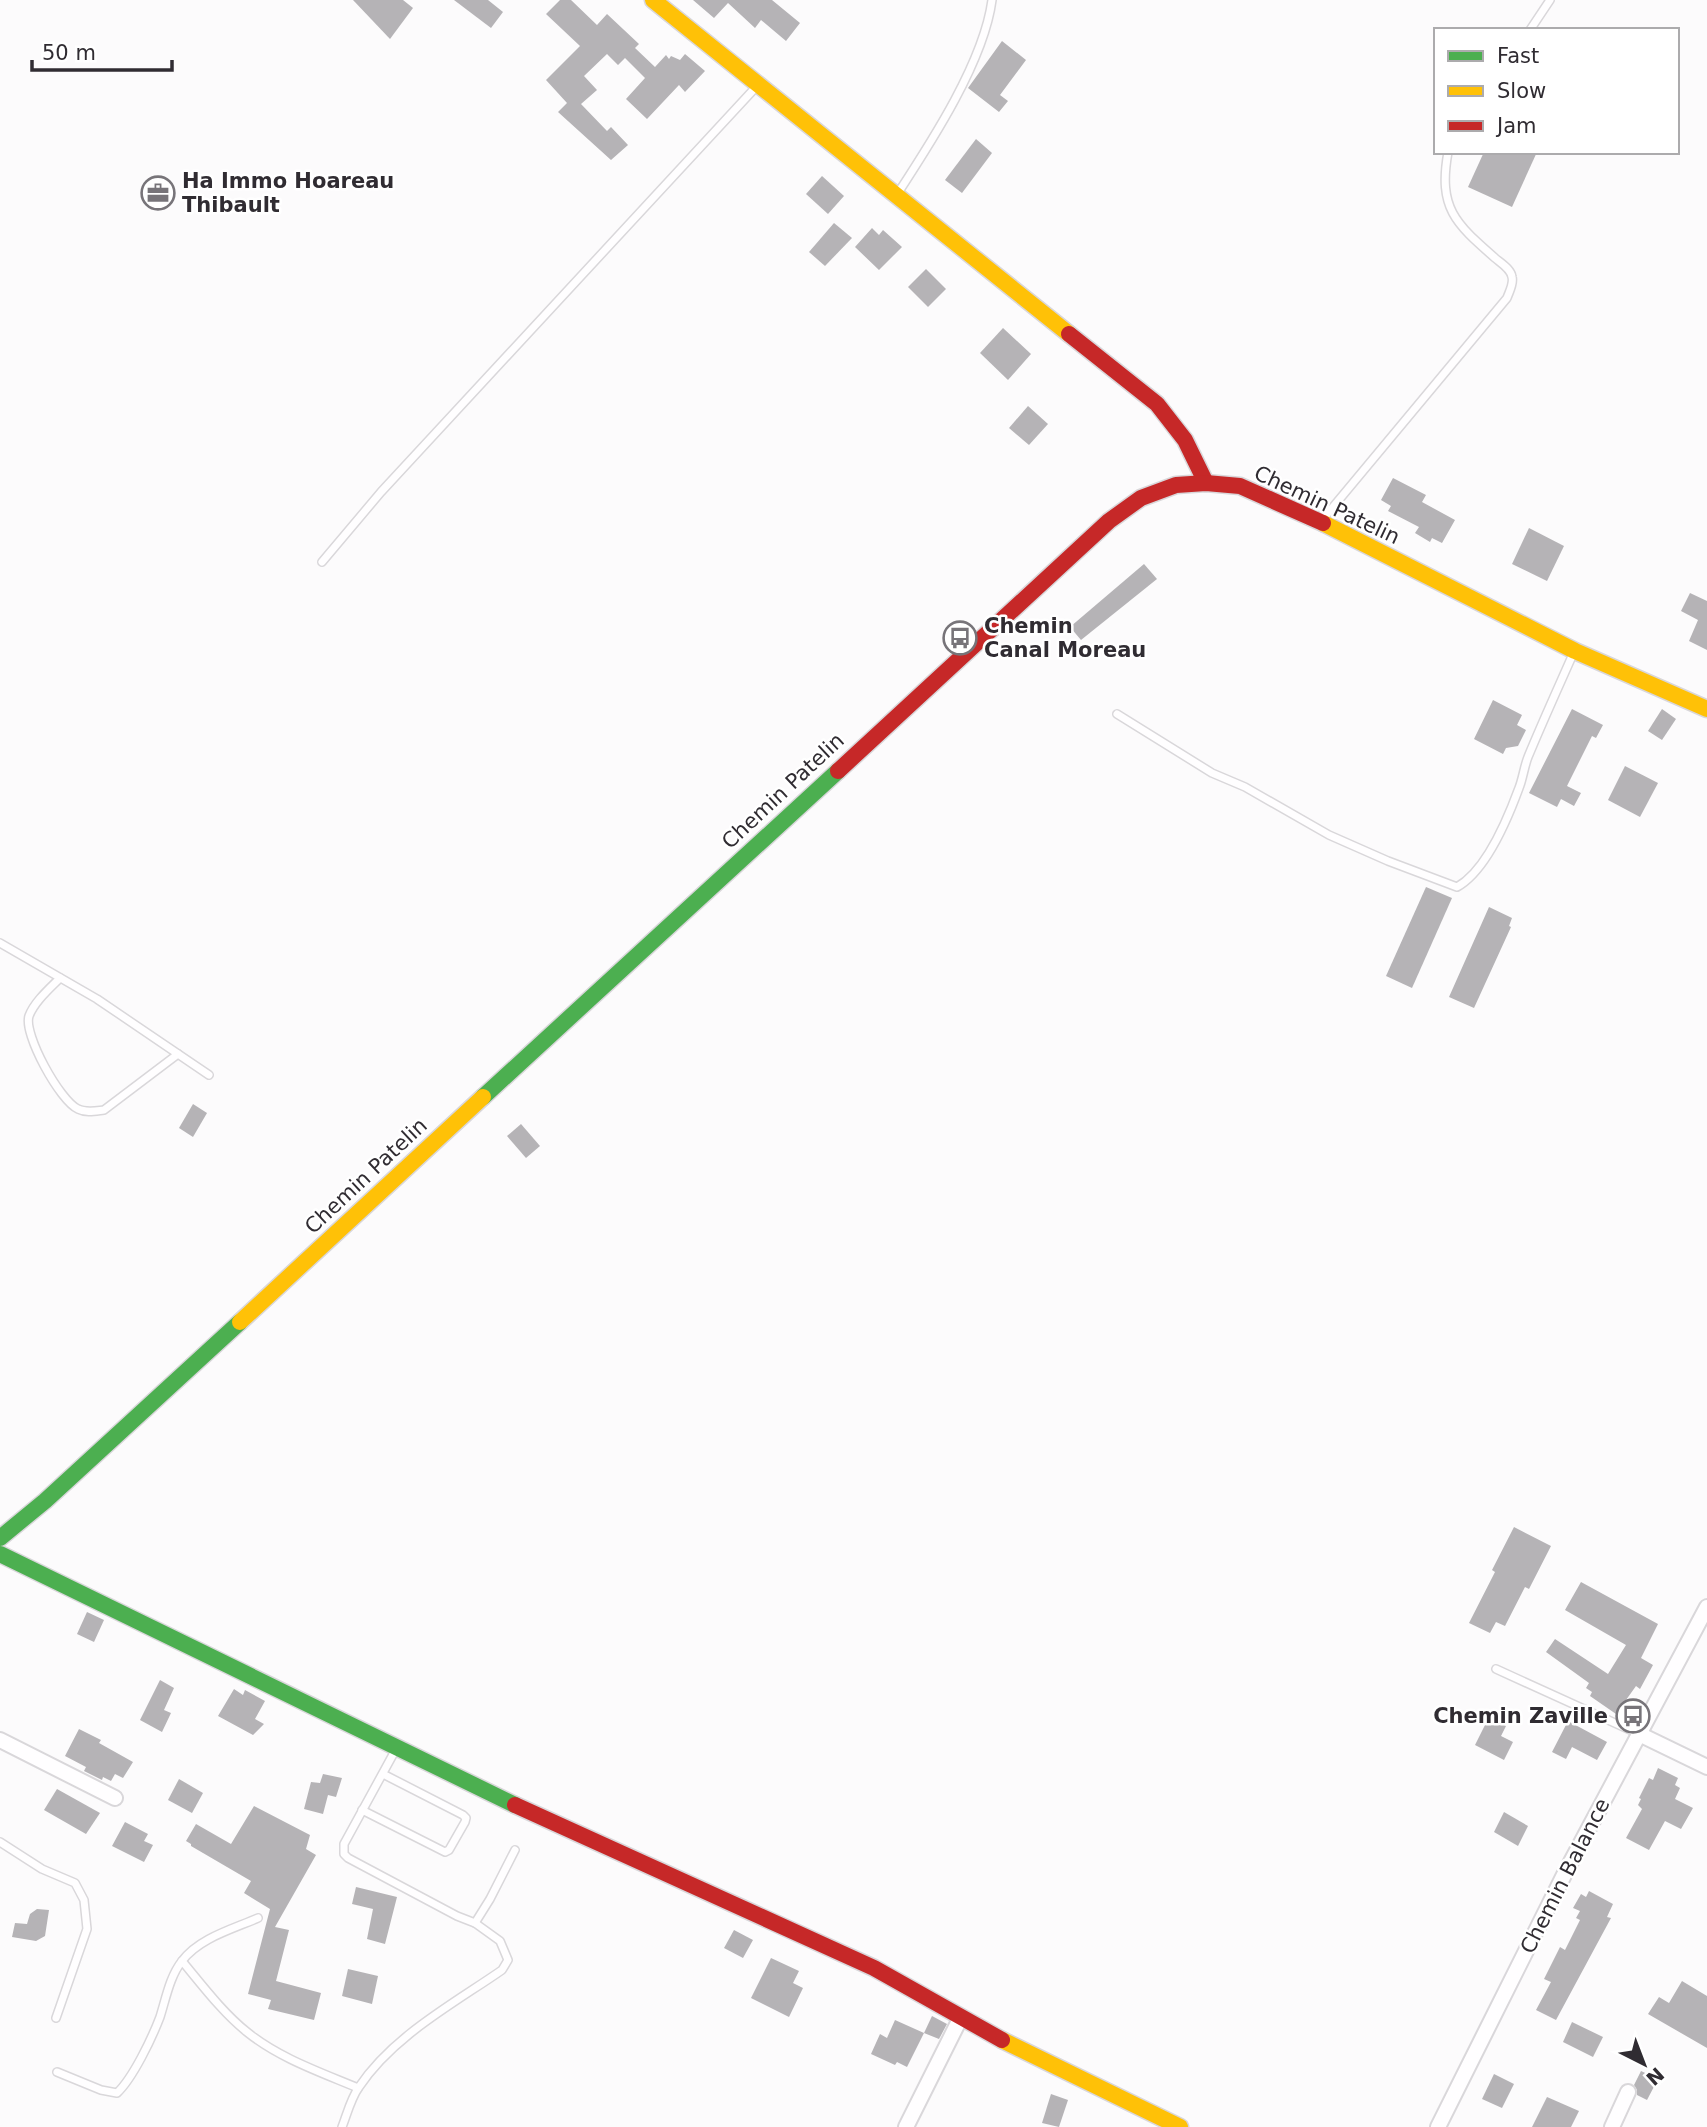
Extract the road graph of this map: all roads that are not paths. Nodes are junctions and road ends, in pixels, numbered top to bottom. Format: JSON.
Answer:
{"nodes":[{"id":1,"x":653,"y":0,"type":"edge"},
{"id":2,"x":992,"y":0,"type":"edge"},
{"id":3,"x":1550,"y":0,"type":"edge"},
{"id":4,"x":1531,"y":28,"type":"edge"},
{"id":5,"x":759,"y":83,"type":"junction"},
{"id":6,"x":1448,"y":154,"type":"edge"},
{"id":7,"x":897,"y":195,"type":"junction"},
{"id":8,"x":1206,"y":483,"type":"junction"},
{"id":9,"x":1321,"y":522,"type":"junction"},
{"id":10,"x":322,"y":562,"type":"dead end"},
{"id":11,"x":1575,"y":651,"type":"junction"},
{"id":12,"x":1707,"y":709,"type":"edge"},
{"id":13,"x":1117,"y":714,"type":"dead end"},
{"id":14,"x":0,"y":943,"type":"edge"},
{"id":15,"x":60,"y":978,"type":"junction"},
{"id":16,"x":178,"y":1055,"type":"junction"},
{"id":17,"x":209,"y":1075,"type":"dead end"},
{"id":18,"x":0,"y":1538,"type":"edge"},
{"id":19,"x":0,"y":1554,"type":"edge"},
{"id":20,"x":1707,"y":1607,"type":"edge"},
{"id":21,"x":1702,"y":1629,"type":"edge"},
{"id":22,"x":1496,"y":1669,"type":"dead end"},
{"id":23,"x":1639,"y":1734,"type":"junction"},
{"id":24,"x":0,"y":1740,"type":"edge"},
{"id":25,"x":397,"y":1748,"type":"junction"},
{"id":26,"x":1707,"y":1767,"type":"edge"},
{"id":27,"x":383,"y":1774,"type":"junction"},
{"id":28,"x":115,"y":1798,"type":"dead end"},
{"id":29,"x":362,"y":1810,"type":"junction"},
{"id":30,"x":0,"y":1842,"type":"edge"},
{"id":31,"x":514,"y":1850,"type":"dead end"},
{"id":32,"x":258,"y":1918,"type":"dead end"},
{"id":33,"x":475,"y":1923,"type":"junction"},
{"id":34,"x":182,"y":1961,"type":"junction"},
{"id":35,"x":961,"y":2017,"type":"junction"},
{"id":36,"x":56,"y":2018,"type":"dead end"},
{"id":37,"x":57,"y":2072,"type":"dead end"},
{"id":38,"x":358,"y":2088,"type":"junction"},
{"id":39,"x":1629,"y":2092,"type":"dead end"},
{"id":40,"x":342,"y":2127,"type":"edge"},
{"id":41,"x":906,"y":2127,"type":"edge"},
{"id":42,"x":1180,"y":2127,"type":"edge"},
{"id":43,"x":1438,"y":2127,"type":"edge"},
{"id":44,"x":1612,"y":2127,"type":"edge"}],
"edges":[{"from":1,"to":5,"type":"main road"},
{"from":2,"to":7,"type":"lane"},
{"from":3,"to":4,"type":"lane"},
{"from":5,"to":7,"type":"main road"},
{"from":5,"to":10,"type":"lane"},
{"from":6,"to":9,"type":"lane"},
{"from":7,"to":8,"type":"main road"},
{"from":8,"to":9,"type":"main road","name":"Chemin Patelin"},
{"from":8,"to":18,"type":"main road","name":"Chemin Patelin"},
{"from":9,"to":11,"type":"main road","name":"Chemin Patelin"},
{"from":11,"to":12,"type":"main road","name":"Chemin Patelin"},
{"from":11,"to":13,"type":"lane"},
{"from":14,"to":15,"type":"lane"},
{"from":15,"to":16,"type":"lane"},
{"from":15,"to":16,"type":"lane"},
{"from":16,"to":17,"type":"lane"},
{"from":19,"to":25,"type":"main road"},
{"from":20,"to":21,"type":"street","name":"Chemin Balance"},
{"from":21,"to":23,"type":"street","name":"Chemin Balance"},
{"from":22,"to":23,"type":"lane"},
{"from":23,"to":26,"type":"street"},
{"from":23,"to":43,"type":"street","name":"Chemin Balance"},
{"from":24,"to":28,"type":"street"},
{"from":25,"to":27,"type":"lane"},
{"from":25,"to":35,"type":"main road"},
{"from":27,"to":29,"type":"lane"},
{"from":27,"to":29,"type":"lane"},
{"from":29,"to":33,"type":"lane"},
{"from":30,"to":36,"type":"lane"},
{"from":31,"to":33,"type":"lane"},
{"from":32,"to":34,"type":"lane"},
{"from":33,"to":38,"type":"lane"},
{"from":34,"to":37,"type":"lane"},
{"from":34,"to":38,"type":"lane"},
{"from":35,"to":41,"type":"street"},
{"from":35,"to":42,"type":"main road"},
{"from":38,"to":40,"type":"lane"},
{"from":39,"to":44,"type":"street"}]}
